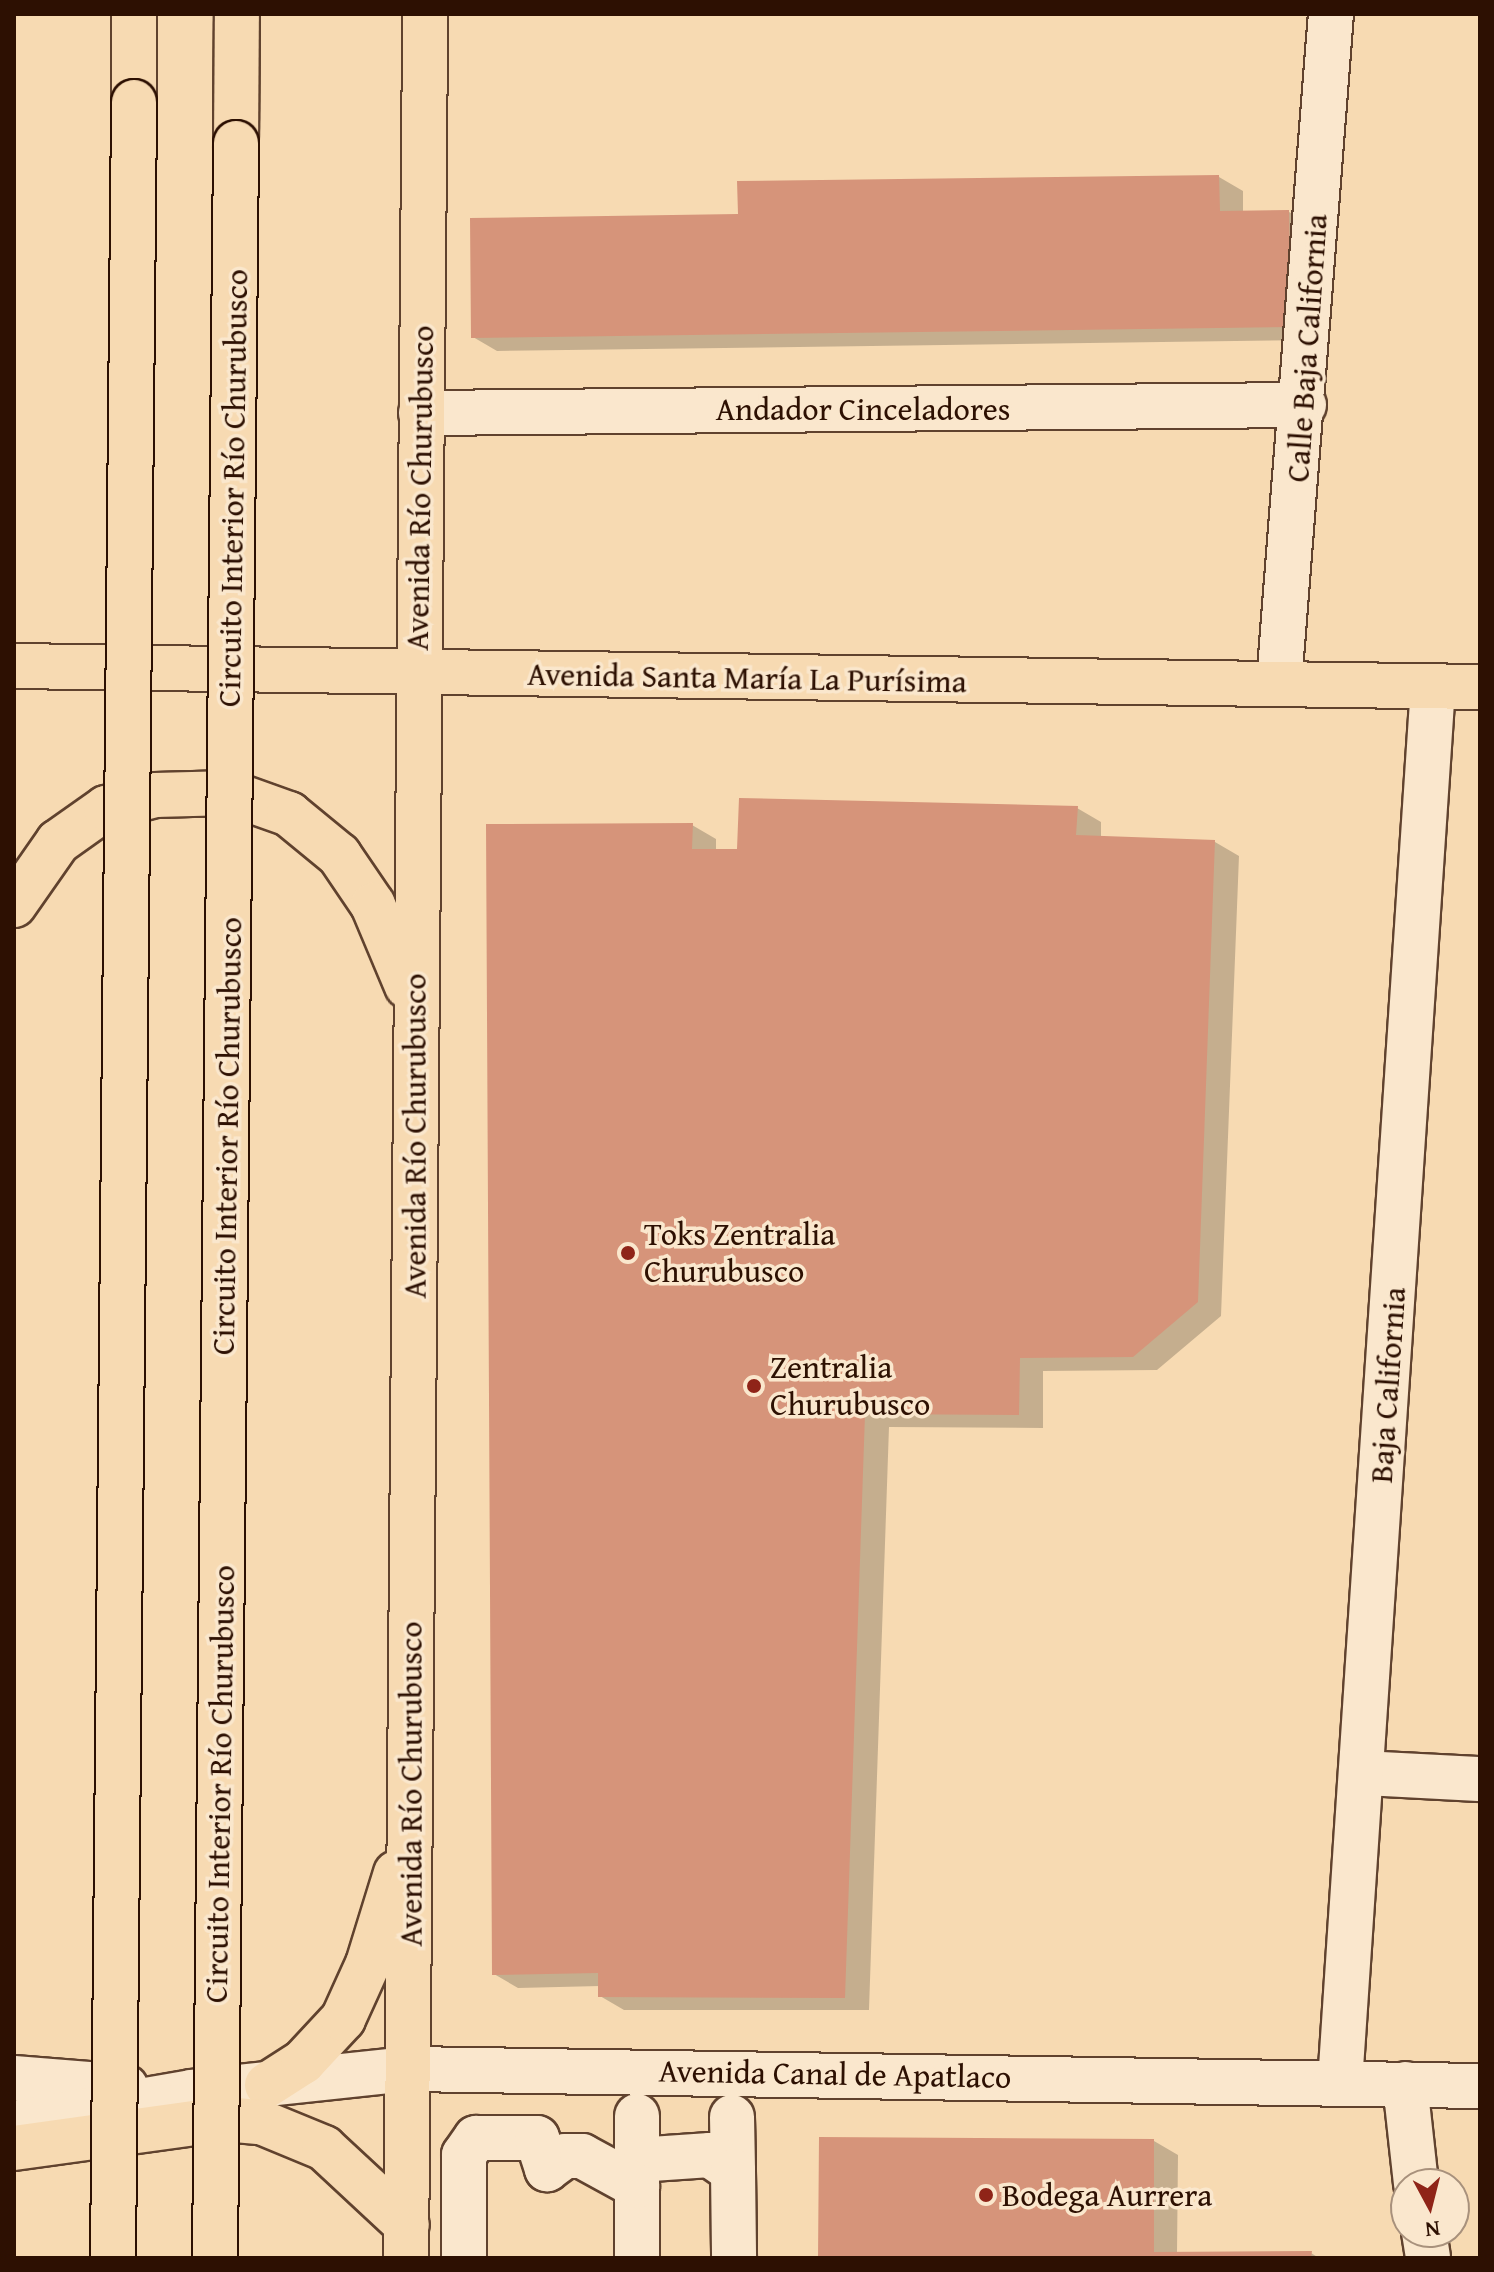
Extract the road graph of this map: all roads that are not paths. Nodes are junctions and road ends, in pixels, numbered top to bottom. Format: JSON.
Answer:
{"nodes":[{"id":1,"x":134,"y":14,"type":"edge"},
{"id":2,"x":237,"y":14,"type":"edge"},
{"id":3,"x":425,"y":14,"type":"edge"},
{"id":4,"x":1331,"y":14,"type":"edge"},
{"id":5,"x":1304,"y":405,"type":"junction"},
{"id":6,"x":421,"y":413,"type":"junction"},
{"id":7,"x":14,"y":666,"type":"edge"},
{"id":8,"x":418,"y":675,"type":"junction"},
{"id":9,"x":1279,"y":683,"type":"junction"},
{"id":10,"x":1433,"y":686,"type":"junction"},
{"id":11,"x":1480,"y":687,"type":"edge"},
{"id":12,"x":14,"y":905,"type":"edge"},
{"id":13,"x":415,"y":1011,"type":"junction"},
{"id":14,"x":1364,"y":1773,"type":"junction"},
{"id":15,"x":1480,"y":1779,"type":"edge"},
{"id":16,"x":411,"y":1825,"type":"junction"},
{"id":17,"x":409,"y":2069,"type":"junction"},
{"id":18,"x":14,"y":2078,"type":"edge"},
{"id":19,"x":1340,"y":2083,"type":"junction"},
{"id":20,"x":1405,"y":2084,"type":"junction"},
{"id":21,"x":267,"y":2085,"type":"junction"},
{"id":22,"x":1480,"y":2086,"type":"edge"},
{"id":23,"x":192,"y":2092,"type":"junction"},
{"id":24,"x":637,"y":2116,"type":"dead end"},
{"id":25,"x":732,"y":2117,"type":"dead end"},
{"id":26,"x":14,"y":2123,"type":"edge"},
{"id":27,"x":14,"y":2148,"type":"edge"},
{"id":28,"x":1414,"y":2168,"type":"edge"},
{"id":29,"x":733,"y":2171,"type":"junction"},
{"id":30,"x":637,"y":2173,"type":"junction"},
{"id":31,"x":406,"y":2241,"type":"edge"},
{"id":32,"x":113,"y":2258,"type":"edge"},
{"id":33,"x":215,"y":2258,"type":"edge"},
{"id":34,"x":464,"y":2258,"type":"edge"},
{"id":35,"x":637,"y":2258,"type":"edge"},
{"id":36,"x":734,"y":2258,"type":"edge"}],
"edges":[{"from":1,"to":32,"type":"main road","bridge":true},
{"from":2,"to":33,"type":"main road","name":"Circuito Interior Río Churubusco","bridge":true},
{"from":3,"to":6,"type":"main road","name":"Avenida Río Churubusco"},
{"from":4,"to":5,"type":"street","name":"Calle Baja California"},
{"from":5,"to":6,"type":"street","name":"Andador Cinceladores"},
{"from":5,"to":9,"type":"street","name":"Calle Baja California"},
{"from":6,"to":8,"type":"main road","name":"Avenida Río Churubusco"},
{"from":7,"to":8,"type":"main road","name":"Avenida Santa María La Purísima"},
{"from":8,"to":9,"type":"main road","name":"Avenida Santa María La Purísima"},
{"from":8,"to":13,"type":"main road","name":"Avenida Río Churubusco"},
{"from":9,"to":10,"type":"main road","name":"Avenida Santa María La Purísima"},
{"from":10,"to":11,"type":"main road","name":"Avenida Santa María La Purísima"},
{"from":10,"to":14,"type":"street","name":"Baja California"},
{"from":12,"to":13,"type":"main road"},
{"from":13,"to":16,"type":"main road","name":"Avenida Río Churubusco"},
{"from":14,"to":15,"type":"street"},
{"from":14,"to":19,"type":"street","name":"Baja California"},
{"from":16,"to":17,"type":"main road","name":"Avenida Río Churubusco"},
{"from":16,"to":21,"type":"main road"},
{"from":17,"to":19,"type":"street","name":"Avenida Canal de Apatlaco"},
{"from":17,"to":21,"type":"street","name":"Avenida Canal de Apatlaco"},
{"from":17,"to":31,"type":"main road","name":"Avenida Río Churubusco"},
{"from":18,"to":23,"type":"street","name":"Avenida Canal de Apatlaco"},
{"from":19,"to":20,"type":"street","name":"Avenida Canal de Apatlaco"},
{"from":20,"to":22,"type":"street","name":"Avenida Canal de Apatlaco"},
{"from":20,"to":28,"type":"street"},
{"from":21,"to":23,"type":"street","name":"Avenida Canal de Apatlaco"},
{"from":23,"to":26,"type":"street","name":"Avenida Canal de Apatlaco"},
{"from":24,"to":30,"type":"street"},
{"from":25,"to":29,"type":"street"},
{"from":27,"to":31,"type":"main road"},
{"from":29,"to":30,"type":"street"},
{"from":29,"to":36,"type":"street"},
{"from":30,"to":34,"type":"street"},
{"from":30,"to":35,"type":"street"}]}
